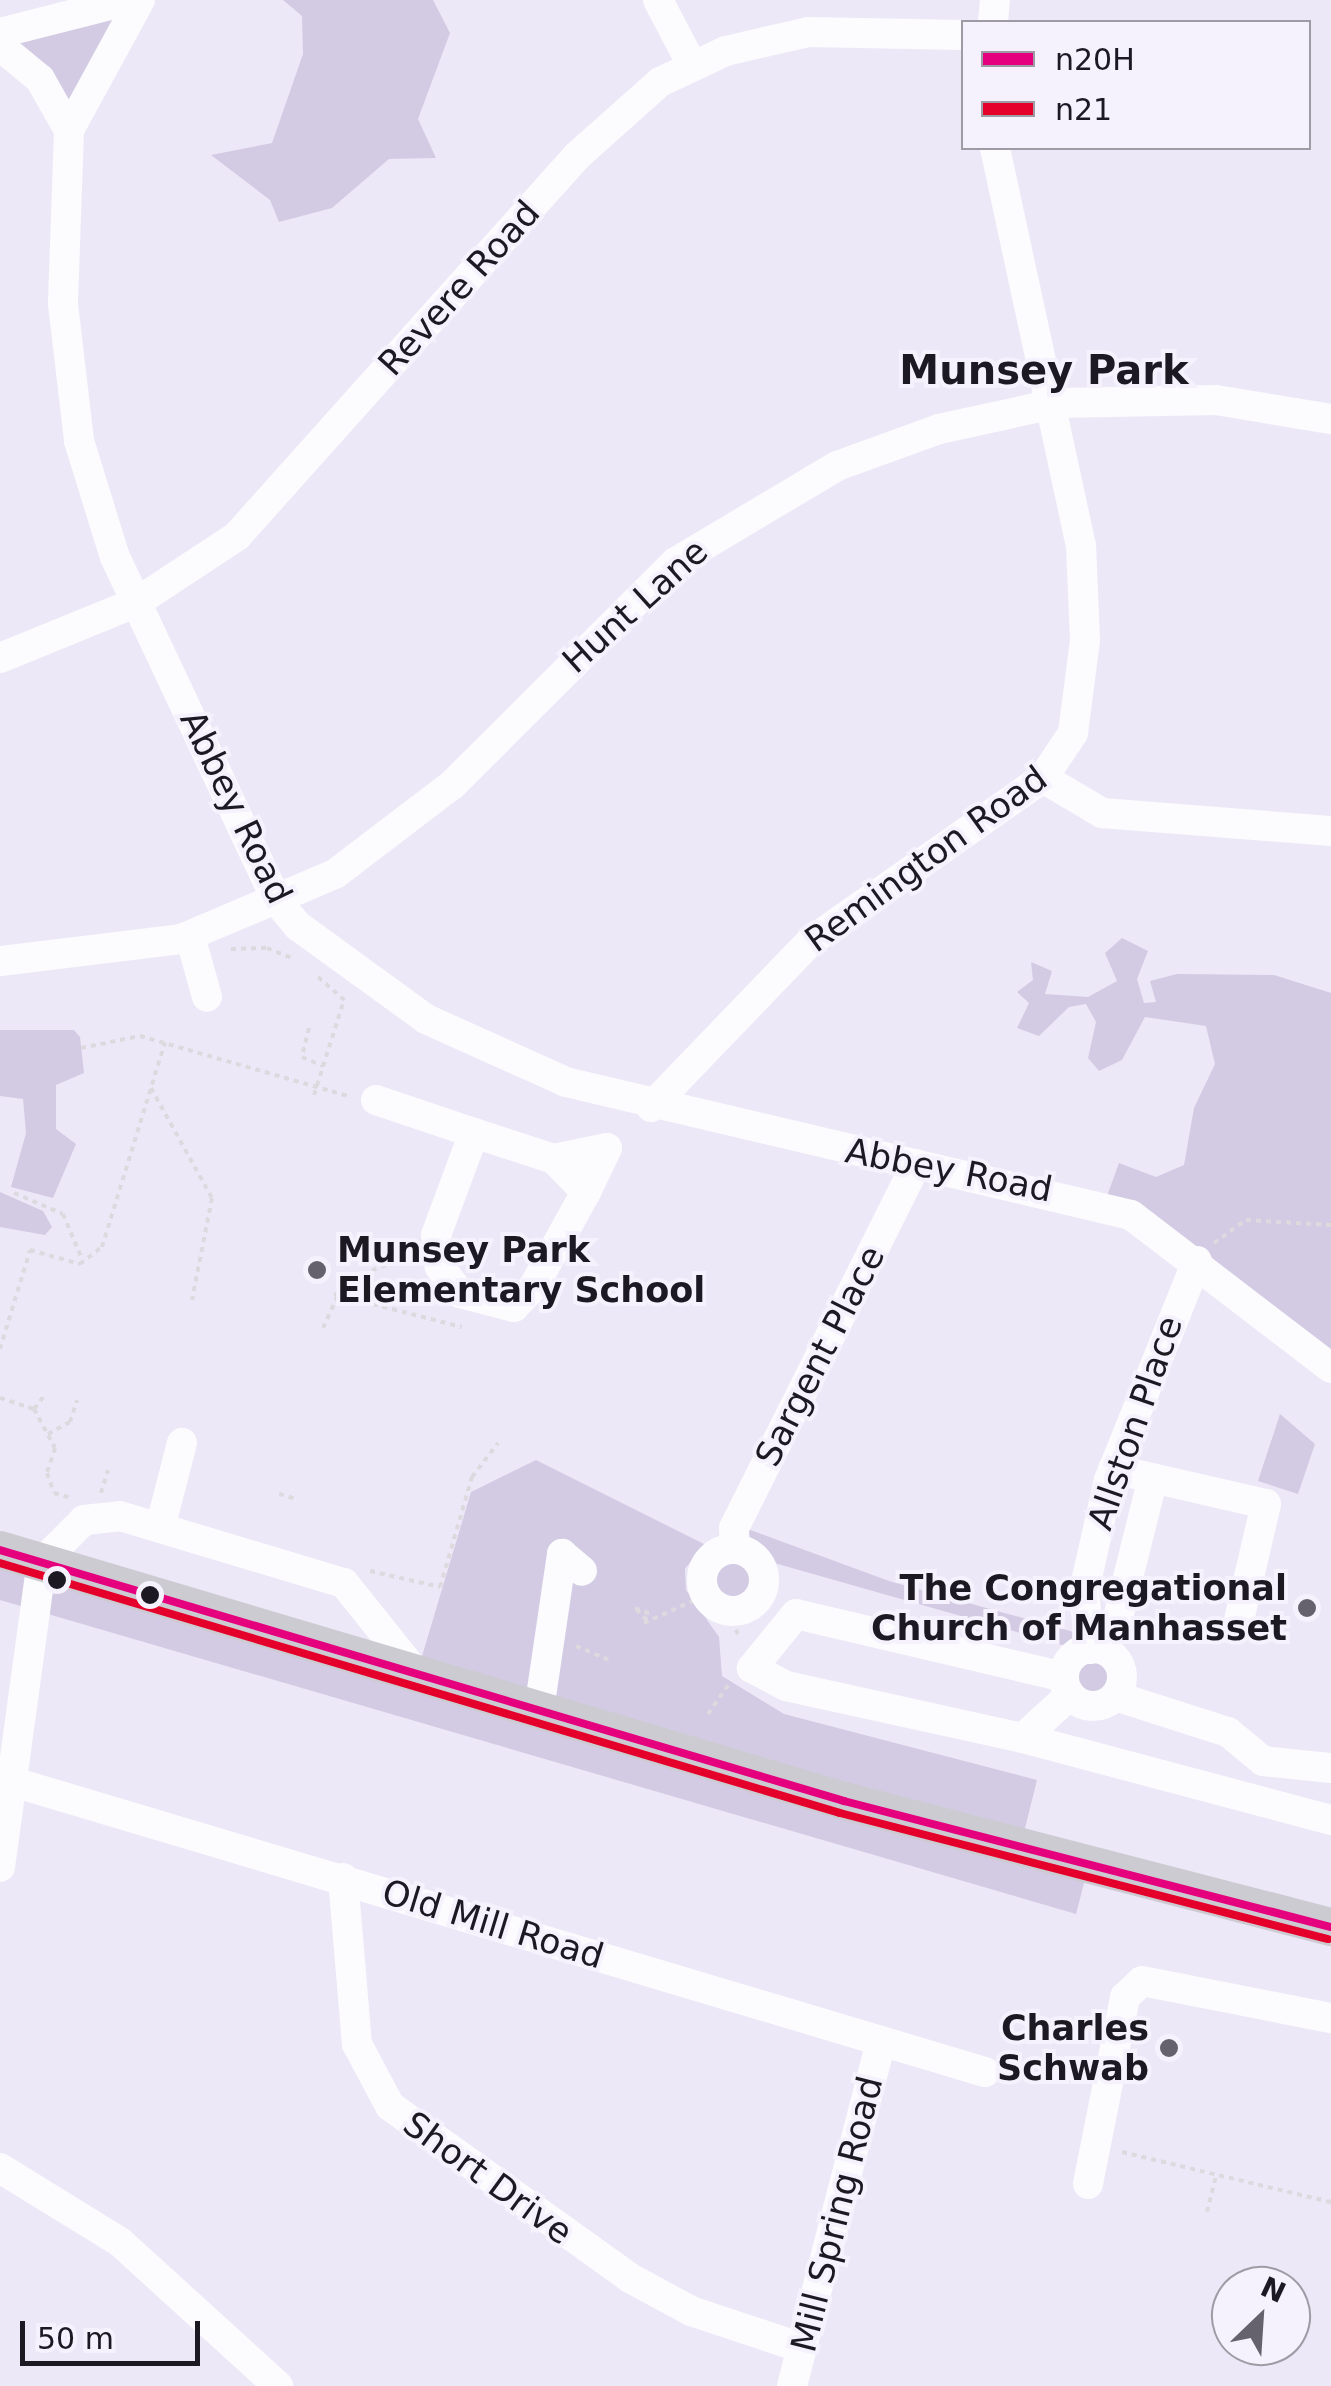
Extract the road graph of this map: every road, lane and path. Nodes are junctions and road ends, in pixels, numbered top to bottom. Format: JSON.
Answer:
{"nodes":[{"id":1,"x":128,"y":0,"type":"edge"},
{"id":2,"x":140,"y":0,"type":"edge"},
{"id":3,"x":658,"y":0,"type":"edge"},
{"id":4,"x":0,"y":33,"type":"edge"},
{"id":5,"x":961,"y":35,"type":"edge"},
{"id":6,"x":0,"y":46,"type":"edge"},
{"id":7,"x":691,"y":63,"type":"junction"},
{"id":8,"x":69,"y":130,"type":"junction"},
{"id":9,"x":996,"y":150,"type":"edge"},
{"id":10,"x":1058,"y":403,"type":"junction"},
{"id":11,"x":1331,"y":419,"type":"edge"},
{"id":12,"x":137,"y":602,"type":"junction"},
{"id":13,"x":0,"y":658,"type":"edge"},
{"id":14,"x":1044,"y":778,"type":"junction"},
{"id":15,"x":1331,"y":831,"type":"edge"},
{"id":16,"x":277,"y":901,"type":"junction"},
{"id":17,"x":190,"y":936,"type":"junction"},
{"id":18,"x":221,"y":951,"type":"dead end"},
{"id":19,"x":0,"y":961,"type":"edge"},
{"id":20,"x":207,"y":997,"type":"dead end"},
{"id":21,"x":309,"y":1028,"type":"dead end"},
{"id":22,"x":164,"y":1042,"type":"junction"},
{"id":23,"x":81,"y":1048,"type":"dead end"},
{"id":24,"x":323,"y":1066,"type":"junction"},
{"id":25,"x":317,"y":1087,"type":"junction"},
{"id":26,"x":151,"y":1088,"type":"junction"},
{"id":27,"x":314,"y":1096,"type":"dead end"},
{"id":28,"x":376,"y":1100,"type":"joint"},
{"id":29,"x":642,"y":1104,"type":"junction"},
{"id":30,"x":474,"y":1134,"type":"junction"},
{"id":31,"x":607,"y":1148,"type":"junction"},
{"id":32,"x":554,"y":1159,"type":"junction"},
{"id":33,"x":916,"y":1164,"type":"junction"},
{"id":34,"x":586,"y":1192,"type":"junction"},
{"id":35,"x":14,"y":1193,"type":"dead end"},
{"id":36,"x":1331,"y":1225,"type":"edge"},
{"id":37,"x":419,"y":1253,"type":"dead end"},
{"id":38,"x":82,"y":1259,"type":"junction"},
{"id":39,"x":1197,"y":1260,"type":"junction"},
{"id":40,"x":334,"y":1294,"type":"junction"},
{"id":41,"x":192,"y":1300,"type":"dead end"},
{"id":42,"x":462,"y":1327,"type":"dead end"},
{"id":43,"x":323,"y":1328,"type":"dead end"},
{"id":44,"x":0,"y":1350,"type":"edge"},
{"id":45,"x":1331,"y":1368,"type":"edge"},
{"id":46,"x":44,"y":1396,"type":"dead end"},
{"id":47,"x":0,"y":1398,"type":"edge"},
{"id":48,"x":76,"y":1400,"type":"dead end"},
{"id":49,"x":34,"y":1409,"type":"junction"},
{"id":50,"x":48,"y":1434,"type":"junction"},
{"id":51,"x":182,"y":1442,"type":"dead end"},
{"id":52,"x":498,"y":1443,"type":"dead end"},
{"id":53,"x":1113,"y":1469,"type":"junction"},
{"id":54,"x":108,"y":1470,"type":"dead end"},
{"id":55,"x":1153,"y":1478,"type":"junction"},
{"id":56,"x":279,"y":1494,"type":"dead end"},
{"id":57,"x":297,"y":1499,"type":"dead end"},
{"id":58,"x":160,"y":1528,"type":"junction"},
{"id":59,"x":734,"y":1549,"type":"junction"},
{"id":60,"x":0,"y":1550,"type":"edge"},
{"id":61,"x":42,"y":1562,"type":"junction"},
{"id":62,"x":365,"y":1570,"type":"dead end"},
{"id":63,"x":582,"y":1571,"type":"dead end"},
{"id":64,"x":711,"y":1591,"type":"junction"},
{"id":65,"x":653,"y":1615,"type":"junction"},
{"id":66,"x":1238,"y":1624,"type":"dead end"},
{"id":67,"x":550,"y":1630,"type":"junction"},
{"id":68,"x":1090,"y":1649,"type":"junction"},
{"id":69,"x":612,"y":1661,"type":"dead end"},
{"id":70,"x":417,"y":1674,"type":"junction"},
{"id":71,"x":1067,"y":1686,"type":"junction"},
{"id":72,"x":1115,"y":1696,"type":"junction"},
{"id":73,"x":539,"y":1710,"type":"junction"},
{"id":74,"x":1022,"y":1738,"type":"junction"},
{"id":75,"x":1331,"y":1768,"type":"edge"},
{"id":76,"x":6,"y":1780,"type":"edge"},
{"id":77,"x":1331,"y":1820,"type":"edge"},
{"id":78,"x":0,"y":1868,"type":"edge"},
{"id":79,"x":343,"y":1878,"type":"junction"},
{"id":80,"x":1331,"y":1928,"type":"edge"},
{"id":81,"x":1331,"y":2018,"type":"edge"},
{"id":82,"x":880,"y":2041,"type":"junction"},
{"id":83,"x":985,"y":2072,"type":"dead end"},
{"id":84,"x":1096,"y":2146,"type":"junction"},
{"id":85,"x":0,"y":2168,"type":"edge"},
{"id":86,"x":1216,"y":2175,"type":"junction"},
{"id":87,"x":1088,"y":2184,"type":"dead end"},
{"id":88,"x":1331,"y":2202,"type":"edge"},
{"id":89,"x":1207,"y":2212,"type":"dead end"},
{"id":90,"x":802,"y":2348,"type":"junction"},
{"id":91,"x":278,"y":2386,"type":"edge"},
{"id":92,"x":792,"y":2386,"type":"edge"}],
"edges":[{"from":1,"to":4,"type":"street"},
{"from":2,"to":8,"type":"street","name":"Abbey Road"},
{"from":3,"to":7,"type":"street"},
{"from":5,"to":7,"type":"street","name":"Revere Road"},
{"from":6,"to":8,"type":"street"},
{"from":7,"to":12,"type":"street","name":"Revere Road"},
{"from":8,"to":12,"type":"street","name":"Abbey Road"},
{"from":9,"to":10,"type":"street","name":"Remington Road"},
{"from":10,"to":11,"type":"street","name":"Hunt Lane"},
{"from":10,"to":14,"type":"street","name":"Remington Road"},
{"from":10,"to":16,"type":"street","name":"Hunt Lane"},
{"from":12,"to":13,"type":"street","name":"Revere Road"},
{"from":12,"to":16,"type":"street","name":"Abbey Road"},
{"from":14,"to":15,"type":"street"},
{"from":14,"to":29,"type":"street","name":"Remington Road"},
{"from":16,"to":17,"type":"street","name":"Hunt Lane"},
{"from":16,"to":29,"type":"street","name":"Abbey Road"},
{"from":17,"to":19,"type":"street","name":"Hunt Lane"},
{"from":17,"to":20,"type":"street"},
{"from":18,"to":24,"type":"path"},
{"from":21,"to":24,"type":"path"},
{"from":22,"to":23,"type":"path"},
{"from":22,"to":25,"type":"path"},
{"from":22,"to":26,"type":"path"},
{"from":24,"to":25,"type":"path"},
{"from":25,"to":27,"type":"path"},
{"from":25,"to":28,"type":"path"},
{"from":26,"to":38,"type":"path"},
{"from":26,"to":41,"type":"path"},
{"from":28,"to":30,"type":"street"},
{"from":29,"to":31,"type":"street","name":"Remington Road"},
{"from":29,"to":33,"type":"street","name":"Abbey Road"},
{"from":30,"to":32,"type":"street"},
{"from":30,"to":34,"type":"street","name":"Remington Road"},
{"from":31,"to":32,"type":"street"},
{"from":31,"to":34,"type":"street","name":"Remington Road"},
{"from":32,"to":34,"type":"street"},
{"from":33,"to":39,"type":"street","name":"Abbey Road"},
{"from":33,"to":59,"type":"street","name":"Sargent Place"},
{"from":35,"to":38,"type":"path"},
{"from":36,"to":39,"type":"path"},
{"from":37,"to":40,"type":"path"},
{"from":38,"to":44,"type":"path"},
{"from":39,"to":45,"type":"street","name":"Abbey Road"},
{"from":39,"to":53,"type":"street","name":"Allston Place"},
{"from":40,"to":42,"type":"path"},
{"from":40,"to":43,"type":"path"},
{"from":46,"to":49,"type":"path"},
{"from":47,"to":49,"type":"path"},
{"from":48,"to":50,"type":"path"},
{"from":49,"to":50,"type":"path"},
{"from":50,"to":54,"type":"path"},
{"from":51,"to":58,"type":"street"},
{"from":52,"to":62,"type":"path"},
{"from":53,"to":55,"type":"street"},
{"from":53,"to":68,"type":"street","name":"Allston Place"},
{"from":55,"to":66,"type":"street"},
{"from":55,"to":68,"type":"street"},
{"from":56,"to":57,"type":"path"},
{"from":58,"to":61,"type":"street"},
{"from":58,"to":70,"type":"street"},
{"from":59,"to":64,"type":"street","name":"Sargent Place"},
{"from":59,"to":64,"type":"street"},
{"from":60,"to":61,"type":"main road"},
{"from":61,"to":70,"type":"main road"},
{"from":61,"to":76,"type":"street"},
{"from":63,"to":67,"type":"street"},
{"from":64,"to":65,"type":"path"},
{"from":65,"to":65,"type":"path"},
{"from":67,"to":69,"type":"path"},
{"from":67,"to":73,"type":"street"},
{"from":68,"to":71,"type":"street"},
{"from":68,"to":72,"type":"street"},
{"from":70,"to":73,"type":"main road"},
{"from":71,"to":72,"type":"street"},
{"from":71,"to":74,"type":"street"},
{"from":71,"to":74,"type":"street"},
{"from":72,"to":75,"type":"street"},
{"from":73,"to":80,"type":"main road"},
{"from":74,"to":77,"type":"street"},
{"from":76,"to":78,"type":"street"},
{"from":76,"to":79,"type":"street","name":"Old Mill Road"},
{"from":79,"to":82,"type":"street","name":"Old Mill Road"},
{"from":79,"to":90,"type":"street","name":"Short Drive"},
{"from":81,"to":84,"type":"street"},
{"from":82,"to":83,"type":"street","name":"Old Mill Road"},
{"from":82,"to":90,"type":"street","name":"Mill Spring Road"},
{"from":84,"to":86,"type":"path"},
{"from":84,"to":87,"type":"street"},
{"from":85,"to":91,"type":"street"},
{"from":86,"to":88,"type":"path"},
{"from":86,"to":89,"type":"path"},
{"from":90,"to":92,"type":"street","name":"Mill Spring Road"}]}
